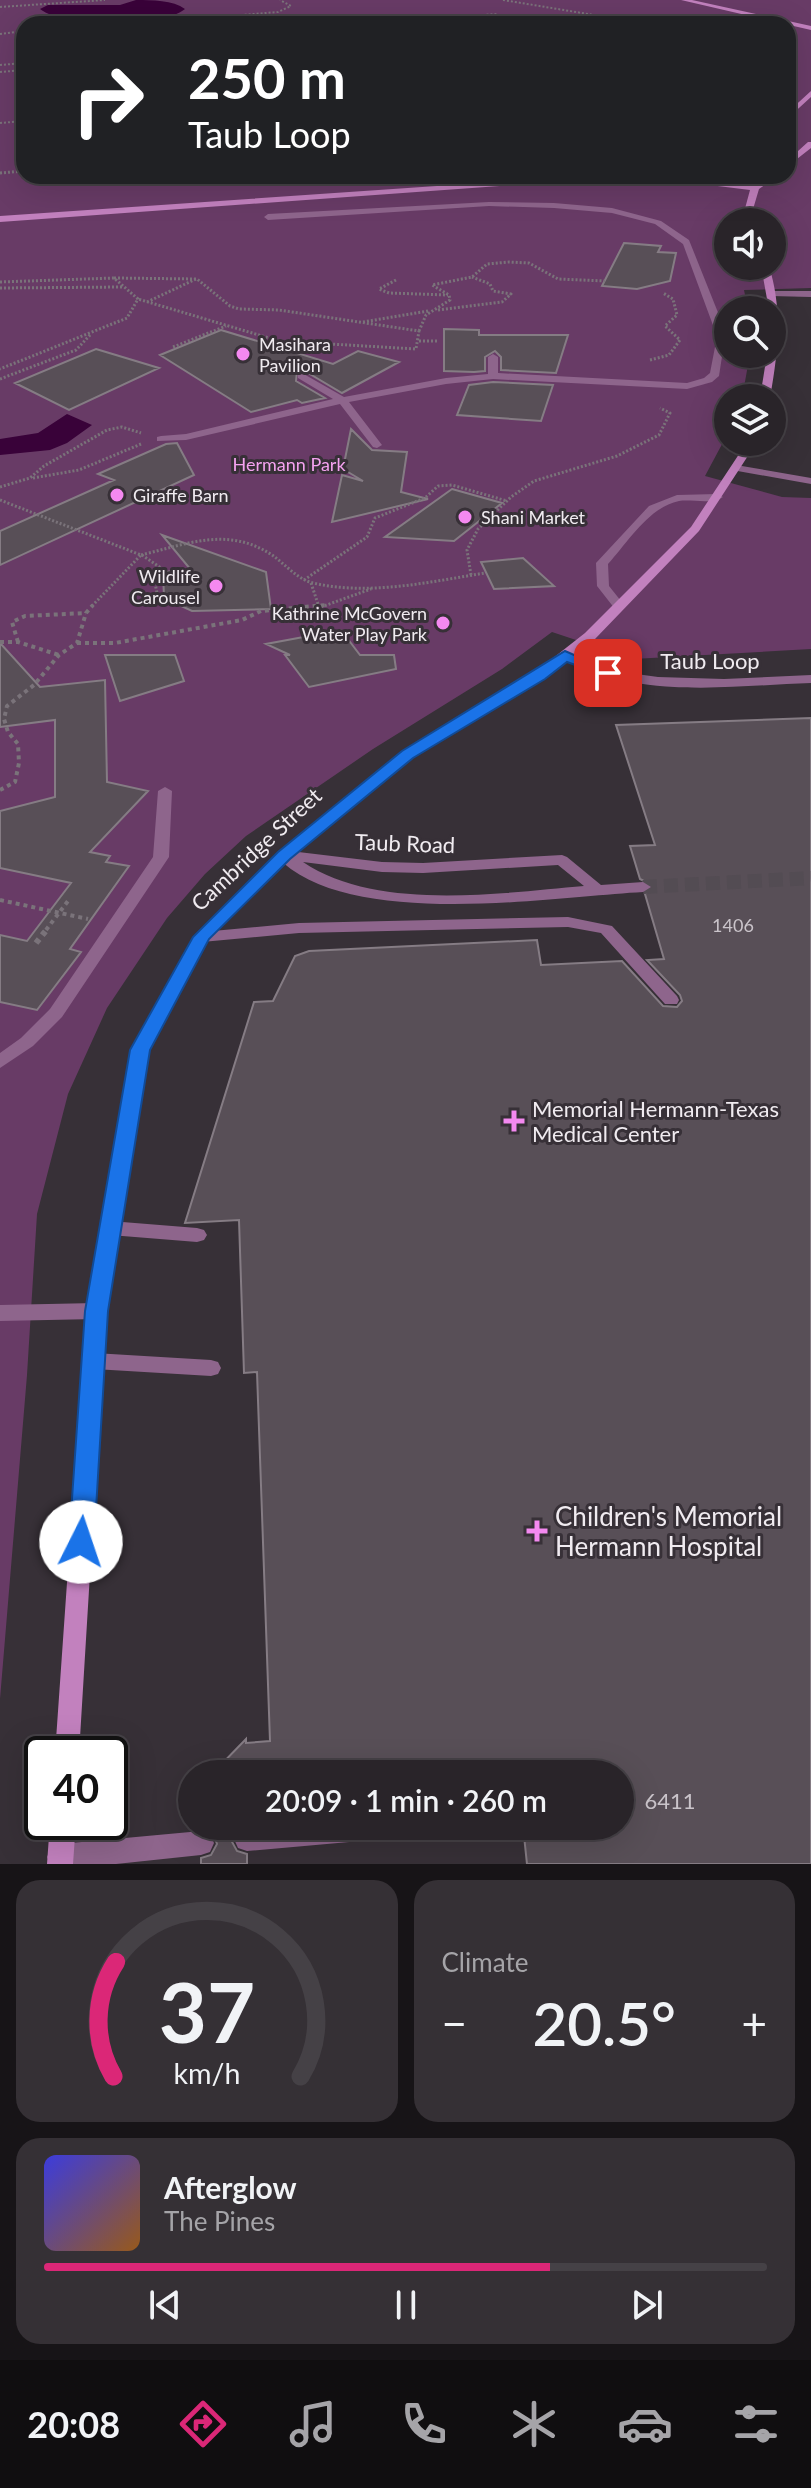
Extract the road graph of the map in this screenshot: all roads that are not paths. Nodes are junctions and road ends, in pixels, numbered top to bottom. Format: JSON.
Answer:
{"nodes":[{"id":1,"x":684,"y":0,"type":"edge"},
{"id":2,"x":722,"y":0,"type":"edge"},
{"id":3,"x":756,"y":16,"type":"edge"},
{"id":4,"x":811,"y":19,"type":"edge"},
{"id":5,"x":811,"y":93,"type":"edge"},
{"id":6,"x":796,"y":108,"type":"edge"},
{"id":7,"x":498,"y":184,"type":"edge"},
{"id":8,"x":721,"y":184,"type":"edge"},
{"id":9,"x":753,"y":184,"type":"edge"},
{"id":10,"x":761,"y":184,"type":"edge"},
{"id":11,"x":755,"y":188,"type":"junction"},
{"id":12,"x":749,"y":208,"type":"edge"},
{"id":13,"x":268,"y":217,"type":"dead end"},
{"id":14,"x":0,"y":219,"type":"edge"},
{"id":15,"x":770,"y":280,"type":"edge"},
{"id":16,"x":774,"y":294,"type":"junction"},
{"id":17,"x":811,"y":294,"type":"edge"},
{"id":18,"x":493,"y":357,"type":"dead end"},
{"id":19,"x":302,"y":376,"type":"dead end"},
{"id":20,"x":493,"y":376,"type":"junction"},
{"id":21,"x":767,"y":384,"type":"edge"},
{"id":22,"x":343,"y":401,"type":"junction"},
{"id":23,"x":161,"y":439,"type":"road end"},
{"id":24,"x":377,"y":445,"type":"dead end"},
{"id":25,"x":743,"y":456,"type":"edge"},
{"id":26,"x":736,"y":468,"type":"junction"},
{"id":27,"x":811,"y":481,"type":"edge"},
{"id":28,"x":717,"y":497,"type":"junction"},
{"id":29,"x":619,"y":606,"type":"junction"},
{"id":30,"x":565,"y":656,"type":"junction"},
{"id":31,"x":811,"y":679,"type":"edge"},
{"id":32,"x":165,"y":791,"type":"dead end"},
{"id":33,"x":284,"y":856,"type":"junction"},
{"id":34,"x":643,"y":887,"type":"tunnel mouth"},
{"id":35,"x":596,"y":888,"type":"junction"},
{"id":36,"x":202,"y":937,"type":"junction"},
{"id":37,"x":671,"y":1000,"type":"dead end"},
{"id":38,"x":0,"y":1062,"type":"edge"},
{"id":39,"x":110,"y":1228,"type":"junction"},
{"id":40,"x":197,"y":1235,"type":"dead end"},
{"id":41,"x":96,"y":1311,"type":"junction"},
{"id":42,"x":0,"y":1313,"type":"edge"},
{"id":43,"x":94,"y":1361,"type":"junction"},
{"id":44,"x":211,"y":1368,"type":"dead end"},
{"id":45,"x":68,"y":1736,"type":"edge"},
{"id":46,"x":62,"y":1840,"type":"edge"},
{"id":47,"x":201,"y":1843,"type":"dead end"},
{"id":48,"x":60,"y":1860,"type":"edge"}],
"edges":[{"from":1,"to":3,"type":"street"},
{"from":2,"to":4,"type":"street"},
{"from":5,"to":6,"type":"street"},
{"from":7,"to":14,"type":"street"},
{"from":8,"to":11,"type":"street"},
{"from":9,"to":11,"type":"street"},
{"from":10,"to":11,"type":"street"},
{"from":11,"to":12,"type":"street"},
{"from":13,"to":20,"type":"street"},
{"from":15,"to":16,"type":"street"},
{"from":16,"to":17,"type":"street"},
{"from":16,"to":21,"type":"street"},
{"from":18,"to":20,"type":"street"},
{"from":19,"to":22,"type":"street"},
{"from":20,"to":22,"type":"street"},
{"from":22,"to":23,"type":"street"},
{"from":22,"to":24,"type":"street"},
{"from":25,"to":26,"type":"street","name":"Cambridge Street"},
{"from":26,"to":27,"type":"street"},
{"from":26,"to":28,"type":"street","name":"Cambridge Street"},
{"from":28,"to":29,"type":"street","name":"Cambridge Street"},
{"from":28,"to":29,"type":"street"},
{"from":29,"to":30,"type":"street","name":"Cambridge Street"},
{"from":30,"to":31,"type":"street","name":"Taub Loop"},
{"from":30,"to":33,"type":"street","name":"Cambridge Street"},
{"from":32,"to":38,"type":"street"},
{"from":33,"to":35,"type":"street","name":"Taub Road"},
{"from":33,"to":35,"type":"street","name":"Taub Road"},
{"from":33,"to":36,"type":"street","name":"Cambridge Street"},
{"from":34,"to":35,"type":"street","name":"Taub Road"},
{"from":36,"to":37,"type":"street"},
{"from":36,"to":39,"type":"street","name":"Cambridge Street"},
{"from":39,"to":40,"type":"street"},
{"from":39,"to":41,"type":"street","name":"Cambridge Street"},
{"from":41,"to":42,"type":"street"},
{"from":41,"to":43,"type":"street","name":"Cambridge Street"},
{"from":43,"to":44,"type":"street"},
{"from":43,"to":45,"type":"street","name":"Cambridge Street"},
{"from":46,"to":48,"type":"street"},
{"from":47,"to":48,"type":"street"}]}
